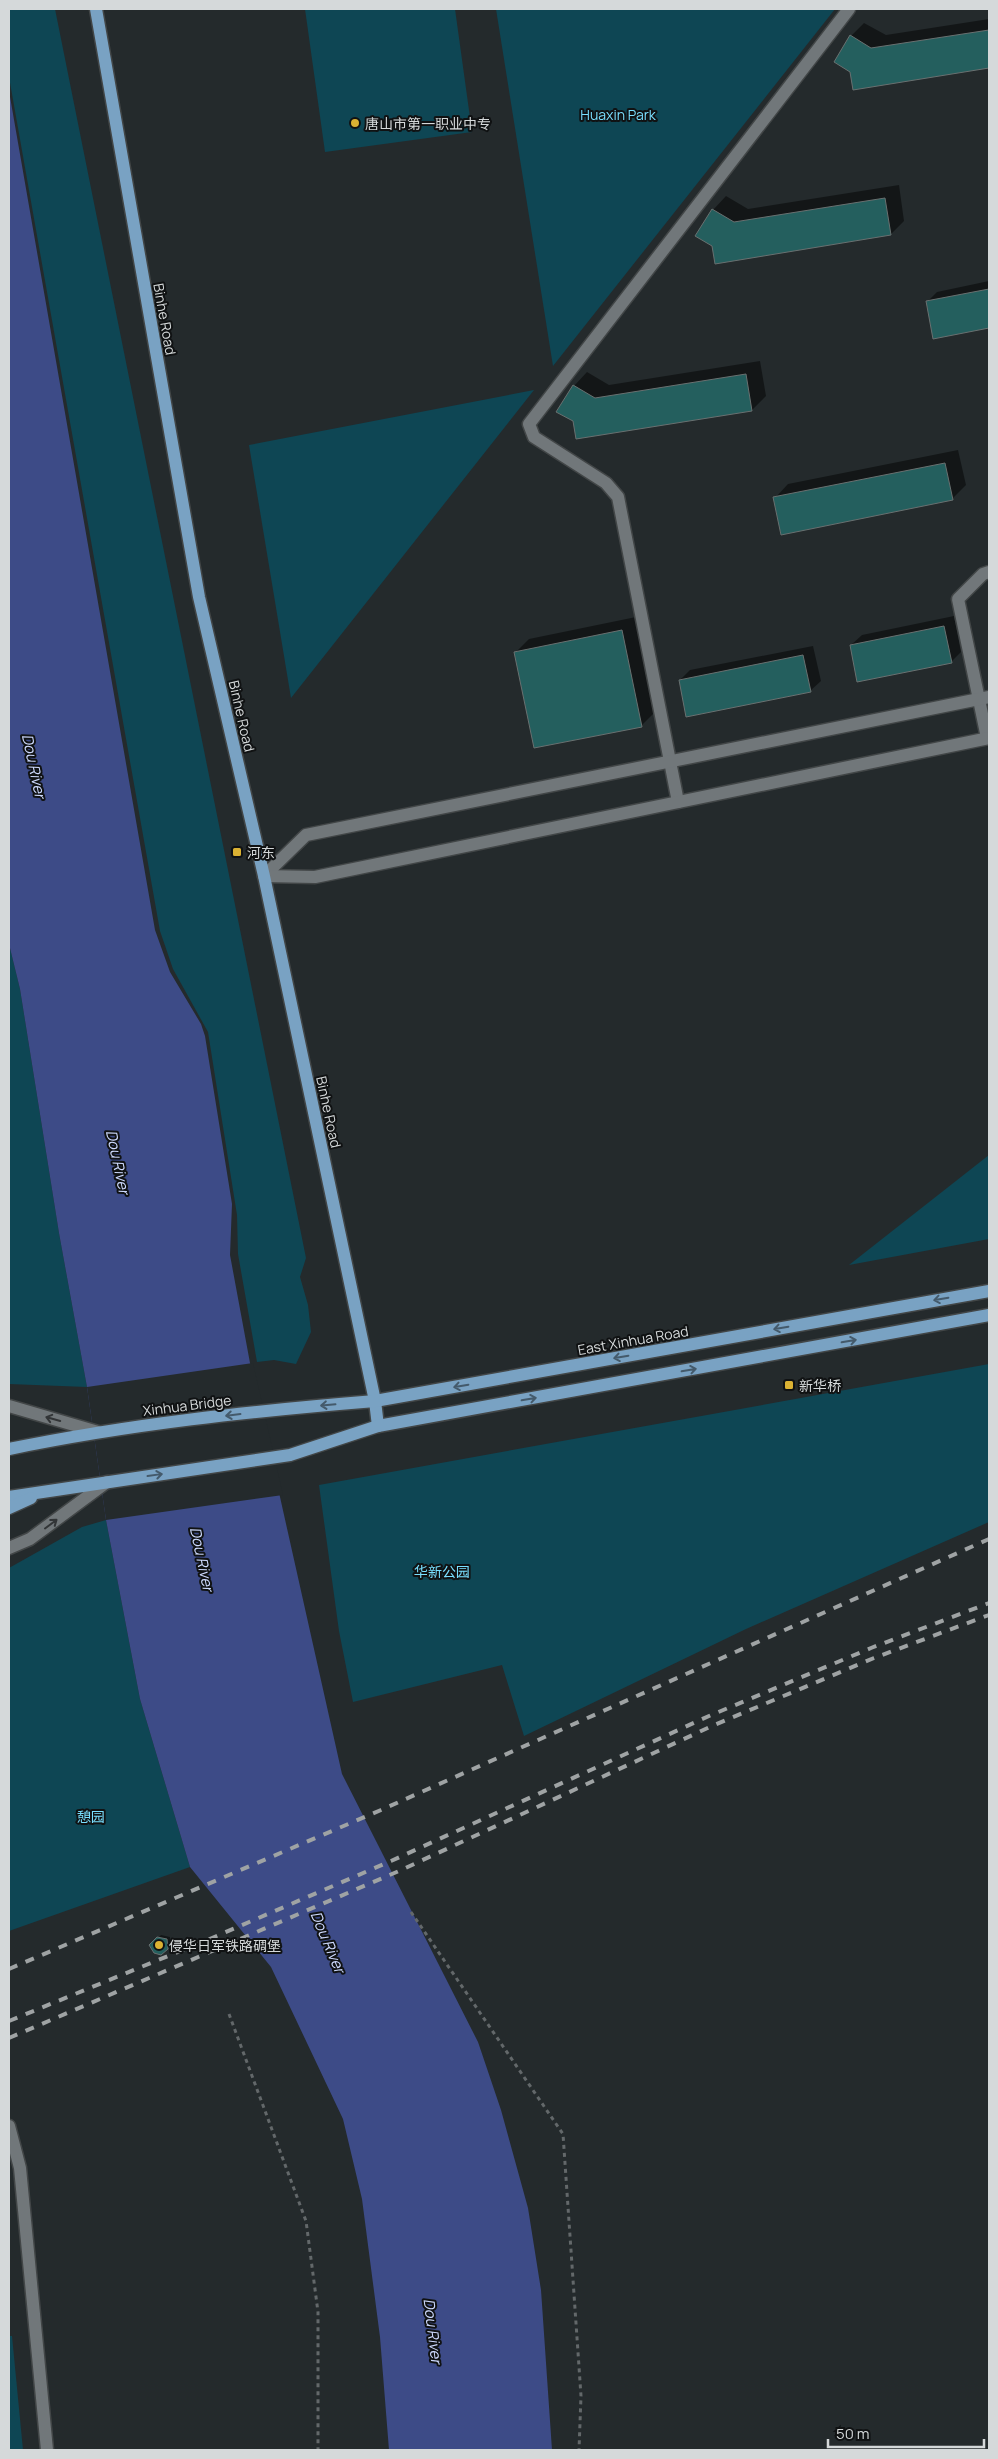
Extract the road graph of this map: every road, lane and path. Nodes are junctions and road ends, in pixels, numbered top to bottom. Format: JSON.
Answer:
{"nodes":[{"id":1,"x":96,"y":9,"type":"edge"},
{"id":2,"x":850,"y":9,"type":"edge"},
{"id":3,"x":989,"y":572,"type":"edge"},
{"id":4,"x":984,"y":698,"type":"edge"},
{"id":5,"x":988,"y":738,"type":"edge"},
{"id":6,"x":671,"y":761,"type":"junction"},
{"id":7,"x":678,"y":802,"type":"junction"},
{"id":8,"x":264,"y":876,"type":"junction"},
{"id":9,"x":989,"y":1291,"type":"edge"},
{"id":10,"x":989,"y":1316,"type":"edge"},
{"id":11,"x":375,"y":1401,"type":"junction"},
{"id":12,"x":9,"y":1406,"type":"edge"},
{"id":13,"x":281,"y":1409,"type":"joint"},
{"id":14,"x":378,"y":1426,"type":"junction"},
{"id":15,"x":98,"y":1432,"type":"junction"},
{"id":16,"x":9,"y":1441,"type":"edge"},
{"id":17,"x":32,"y":1444,"type":"junction"},
{"id":18,"x":9,"y":1449,"type":"edge"},
{"id":19,"x":107,"y":1482,"type":"junction"},
{"id":20,"x":47,"y":1491,"type":"junction"},
{"id":21,"x":9,"y":1496,"type":"edge"},
{"id":22,"x":9,"y":1508,"type":"edge"},
{"id":23,"x":9,"y":1548,"type":"edge"},
{"id":24,"x":411,"y":1912,"type":"dead end"},
{"id":25,"x":229,"y":2014,"type":"dead end"},
{"id":26,"x":9,"y":2126,"type":"edge"},
{"id":27,"x":47,"y":2450,"type":"edge"},
{"id":28,"x":318,"y":2450,"type":"edge"},
{"id":29,"x":579,"y":2450,"type":"edge"}],
"edges":[{"from":1,"to":8,"type":"main road","name":"Binhe Road"},
{"from":2,"to":6,"type":"street"},
{"from":3,"to":4,"type":"street"},
{"from":4,"to":5,"type":"street"},
{"from":4,"to":6,"type":"street"},
{"from":5,"to":7,"type":"street"},
{"from":6,"to":7,"type":"street"},
{"from":6,"to":8,"type":"street"},
{"from":7,"to":8,"type":"street"},
{"from":8,"to":11,"type":"main road","name":"Binhe Road"},
{"from":9,"to":11,"type":"main road","name":"East Xinhua Road","one_way":true},
{"from":14,"to":10,"type":"main road","one_way":true},
{"from":11,"to":13,"type":"main road","name":"East Xinhua Road","one_way":true},
{"from":11,"to":14,"type":"main road","name":"Binhe Road"},
{"from":15,"to":12,"type":"street","one_way":true},
{"from":13,"to":15,"type":"main road","name":"Xinhua Bridge","one_way":true},
{"from":19,"to":14,"type":"main road","one_way":true},
{"from":15,"to":17,"type":"main road"},
{"from":16,"to":17,"type":"main road"},
{"from":17,"to":18,"type":"main road"},
{"from":19,"to":20,"type":"main road"},
{"from":23,"to":19,"type":"street","one_way":true},
{"from":20,"to":21,"type":"main road"},
{"from":20,"to":22,"type":"main road"},
{"from":24,"to":29,"type":"path"},
{"from":25,"to":28,"type":"path"},
{"from":26,"to":27,"type":"street"}]}
